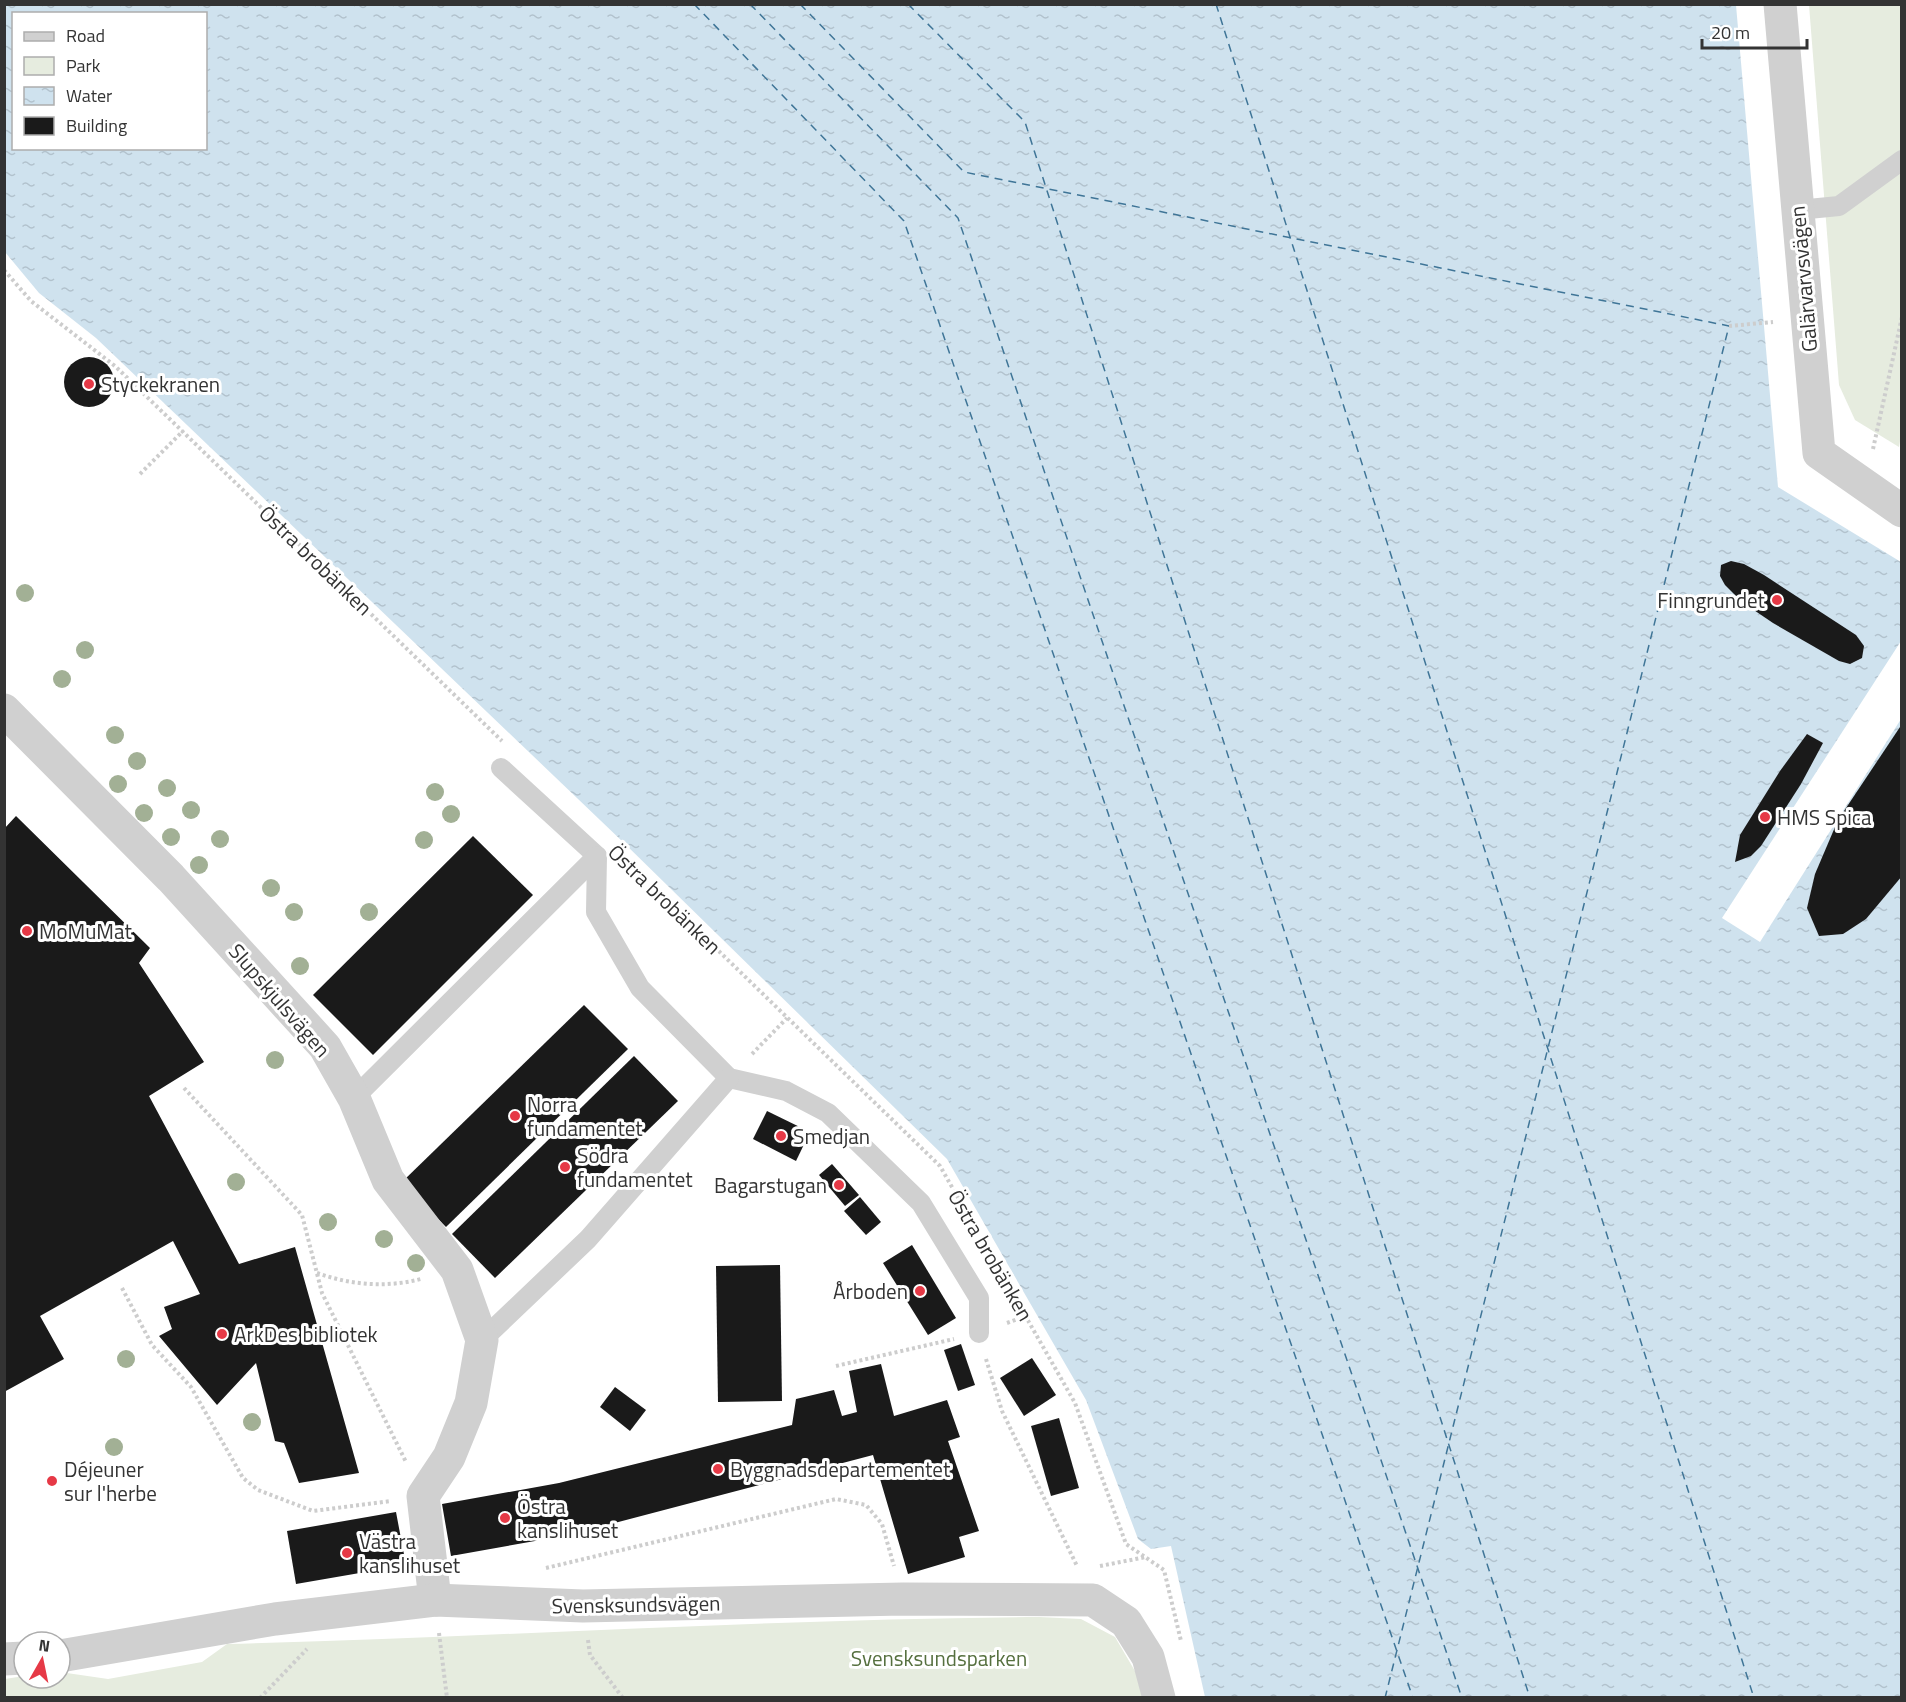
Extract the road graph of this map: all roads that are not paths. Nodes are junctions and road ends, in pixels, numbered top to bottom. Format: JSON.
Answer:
{"nodes":[{"id":1,"x":1780,"y":4,"type":"edge"},
{"id":2,"x":1902,"y":160,"type":"edge"},
{"id":3,"x":1798,"y":210,"type":"junction"},
{"id":4,"x":1902,"y":511,"type":"edge"},
{"id":5,"x":4,"y":710,"type":"edge"},
{"id":6,"x":501,"y":768,"type":"dead end"},
{"id":7,"x":597,"y":856,"type":"junction"},
{"id":8,"x":729,"y":1078,"type":"junction"},
{"id":9,"x":354,"y":1098,"type":"junction"},
{"id":10,"x":979,"y":1333,"type":"road end"},
{"id":11,"x":482,"y":1340,"type":"junction"},
{"id":12,"x":435,"y":1600,"type":"junction"},
{"id":13,"x":72,"y":1654,"type":"edge"},
{"id":14,"x":1160,"y":1698,"type":"edge"}],
"edges":[{"from":1,"to":3,"type":"street","name":"Galärvarvsvägen"},
{"from":2,"to":3,"type":"lane"},
{"from":3,"to":4,"type":"street","name":"Galärvarvsvägen"},
{"from":5,"to":9,"type":"street","name":"Slupskjulsvägen"},
{"from":6,"to":7,"type":"lane"},
{"from":7,"to":8,"type":"lane"},
{"from":7,"to":9,"type":"lane"},
{"from":8,"to":10,"type":"lane"},
{"from":8,"to":11,"type":"lane"},
{"from":9,"to":11,"type":"street","name":"Slupskjulsvägen"},
{"from":11,"to":12,"type":"street","name":"Slupskjulsvägen"},
{"from":12,"to":13,"type":"street","name":"Svensksundsvägen"},
{"from":12,"to":14,"type":"street","name":"Svensksundsvägen"}]}
